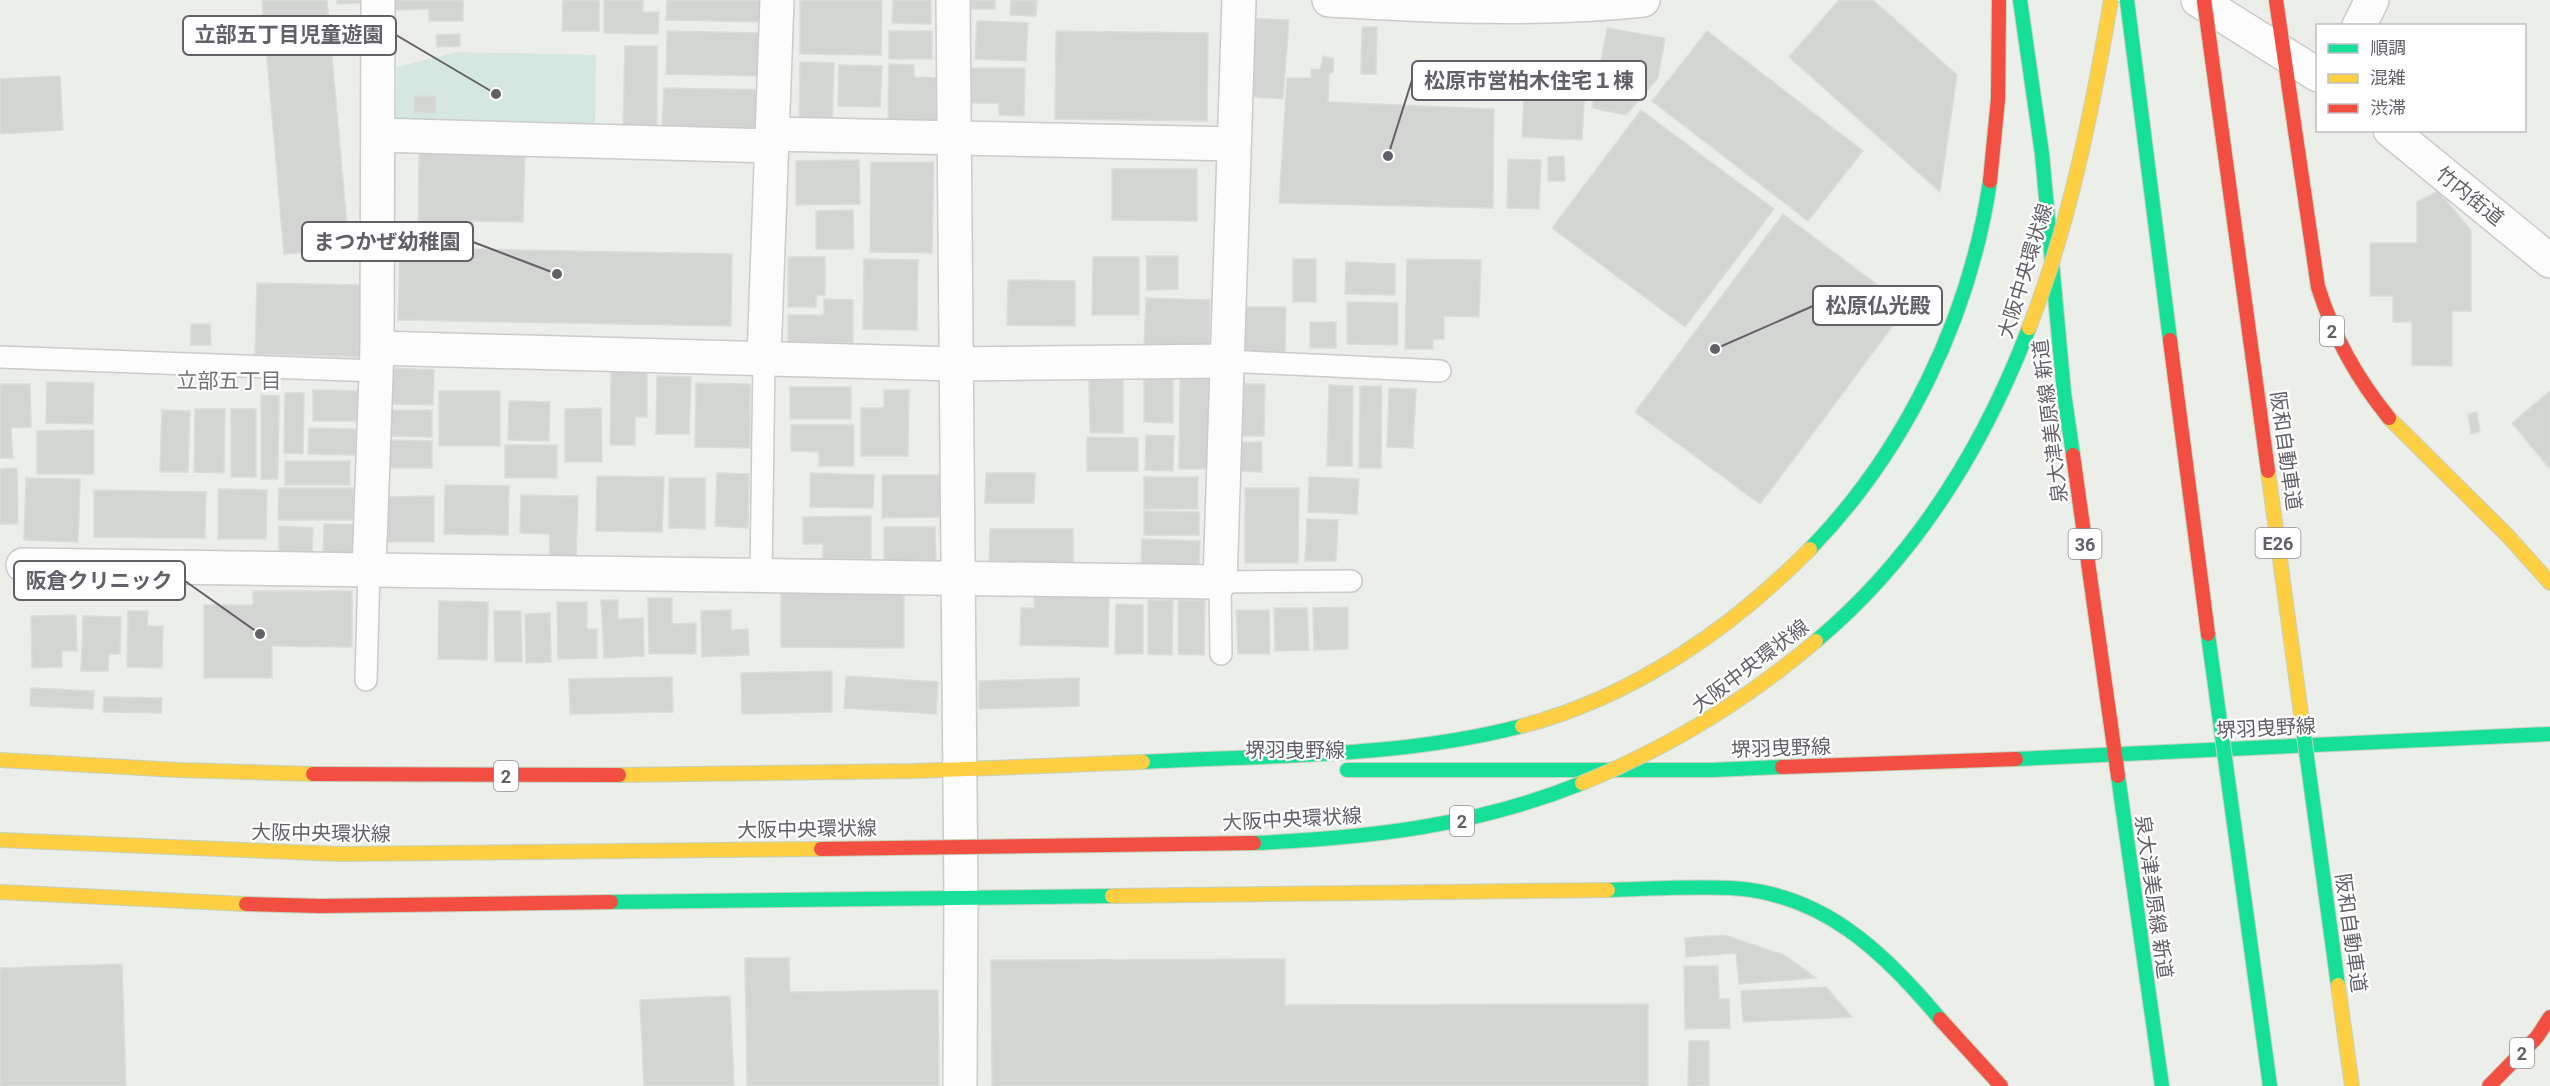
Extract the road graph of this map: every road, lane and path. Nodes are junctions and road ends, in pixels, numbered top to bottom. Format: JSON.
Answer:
{"nodes":[{"id":1,"x":378,"y":0,"type":"edge"},
{"id":2,"x":777,"y":0,"type":"edge"},
{"id":3,"x":953,"y":0,"type":"edge"},
{"id":4,"x":1239,"y":0,"type":"edge"},
{"id":5,"x":1329,"y":0,"type":"edge"},
{"id":6,"x":1643,"y":0,"type":"edge"},
{"id":7,"x":1999,"y":0,"type":"edge"},
{"id":8,"x":2020,"y":0,"type":"edge"},
{"id":9,"x":2111,"y":0,"type":"edge"},
{"id":10,"x":2127,"y":0,"type":"edge"},
{"id":11,"x":2198,"y":0,"type":"edge"},
{"id":12,"x":2204,"y":0,"type":"edge"},
{"id":13,"x":2276,"y":0,"type":"edge"},
{"id":14,"x":2372,"y":0,"type":"edge"},
{"id":15,"x":1598,"y":2,"type":"edge"},
{"id":16,"x":2360,"y":24,"type":"edge"},
{"id":17,"x":2283,"y":53,"type":"junction"},
{"id":18,"x":2316,"y":74,"type":"edge"},
{"id":19,"x":2392,"y":132,"type":"edge"},
{"id":20,"x":378,"y":135,"type":"junction"},
{"id":21,"x":772,"y":140,"type":"junction"},
{"id":22,"x":954,"y":140,"type":"junction"},
{"id":23,"x":1234,"y":144,"type":"junction"},
{"id":24,"x":2550,"y":261,"type":"edge"},
{"id":25,"x":0,"y":357,"type":"edge"},
{"id":26,"x":764,"y":358,"type":"junction"},
{"id":27,"x":377,"y":359,"type":"junction"},
{"id":28,"x":1226,"y":361,"type":"junction"},
{"id":29,"x":957,"y":364,"type":"junction"},
{"id":30,"x":1440,"y":371,"type":"dead end"},
{"id":31,"x":23,"y":565,"type":"dead end"},
{"id":32,"x":369,"y":570,"type":"junction"},
{"id":33,"x":761,"y":576,"type":"junction"},
{"id":34,"x":958,"y":580,"type":"junction"},
{"id":35,"x":1351,"y":581,"type":"dead end"},
{"id":36,"x":1220,"y":582,"type":"junction"},
{"id":37,"x":2550,"y":583,"type":"edge"},
{"id":38,"x":1221,"y":654,"type":"dead end"},
{"id":39,"x":366,"y":680,"type":"dead end"},
{"id":40,"x":2550,"y":734,"type":"edge"},
{"id":41,"x":2115,"y":755,"type":"junction"},
{"id":42,"x":0,"y":760,"type":"edge"},
{"id":43,"x":960,"y":770,"type":"junction"},
{"id":44,"x":1012,"y":770,"type":"junction"},
{"id":45,"x":1297,"y":770,"type":"dead end"},
{"id":46,"x":1332,"y":770,"type":"dead end"},
{"id":47,"x":0,"y":840,"type":"edge"},
{"id":48,"x":0,"y":892,"type":"edge"},
{"id":49,"x":961,"y":899,"type":"junction"},
{"id":50,"x":2550,"y":1017,"type":"edge"},
{"id":51,"x":2550,"y":1024,"type":"edge"},
{"id":52,"x":2530,"y":1065,"type":"dead end"},
{"id":53,"x":960,"y":1086,"type":"edge"},
{"id":54,"x":2001,"y":1086,"type":"edge"},
{"id":55,"x":2162,"y":1086,"type":"edge"},
{"id":56,"x":2270,"y":1086,"type":"edge"},
{"id":57,"x":2352,"y":1086,"type":"edge"},
{"id":58,"x":2490,"y":1086,"type":"edge"}],
"edges":[{"from":1,"to":20,"type":"street"},
{"from":2,"to":21,"type":"street"},
{"from":3,"to":22,"type":"street"},
{"from":4,"to":23,"type":"street"},
{"from":5,"to":15,"type":"street"},
{"from":6,"to":15,"type":"street"},
{"from":7,"to":44,"type":"main road","number":"2"},
{"from":8,"to":41,"type":"main road","name":"泉大津美原線 新道","number":"36"},
{"from":9,"to":47,"type":"main road","name":"大阪中央環状線","number":"2","bridge":true},
{"from":10,"to":56,"type":"main road","bridge":true},
{"from":11,"to":17,"type":"street"},
{"from":12,"to":57,"type":"main road","name":"阪和自動車道","number":"E26","bridge":true},
{"from":13,"to":17,"type":"main road","number":"2"},
{"from":14,"to":16,"type":"street"},
{"from":17,"to":18,"type":"street"},
{"from":17,"to":37,"type":"main road","number":"2"},
{"from":19,"to":24,"type":"street","name":"竹内街道"},
{"from":20,"to":21,"type":"street"},
{"from":20,"to":27,"type":"street"},
{"from":21,"to":22,"type":"street"},
{"from":21,"to":26,"type":"street"},
{"from":22,"to":23,"type":"street"},
{"from":22,"to":29,"type":"street"},
{"from":23,"to":28,"type":"street"},
{"from":25,"to":27,"type":"lane"},
{"from":26,"to":27,"type":"street"},
{"from":26,"to":29,"type":"street"},
{"from":26,"to":33,"type":"lane"},
{"from":27,"to":32,"type":"street"},
{"from":28,"to":29,"type":"street"},
{"from":28,"to":30,"type":"lane"},
{"from":28,"to":36,"type":"street"},
{"from":29,"to":34,"type":"street"},
{"from":31,"to":32,"type":"street"},
{"from":32,"to":33,"type":"street"},
{"from":32,"to":39,"type":"lane"},
{"from":33,"to":34,"type":"street"},
{"from":34,"to":36,"type":"street"},
{"from":34,"to":43,"type":"street"},
{"from":35,"to":36,"type":"lane"},
{"from":36,"to":38,"type":"lane"},
{"from":40,"to":41,"type":"main road","name":"堺羽曳野線"},
{"from":41,"to":46,"type":"main road","name":"堺羽曳野線"},
{"from":41,"to":55,"type":"main road","name":"泉大津美原線 新道","number":"36"},
{"from":42,"to":43,"type":"main road","number":"2"},
{"from":43,"to":44,"type":"main road","number":"2"},
{"from":43,"to":49,"type":"street"},
{"from":44,"to":45,"type":"main road","name":"堺羽曳野線"},
{"from":48,"to":49,"type":"main road"},
{"from":49,"to":53,"type":"street"},
{"from":49,"to":54,"type":"main road"},
{"from":50,"to":58,"type":"main road","number":"2"},
{"from":51,"to":52,"type":"main road"}]}
